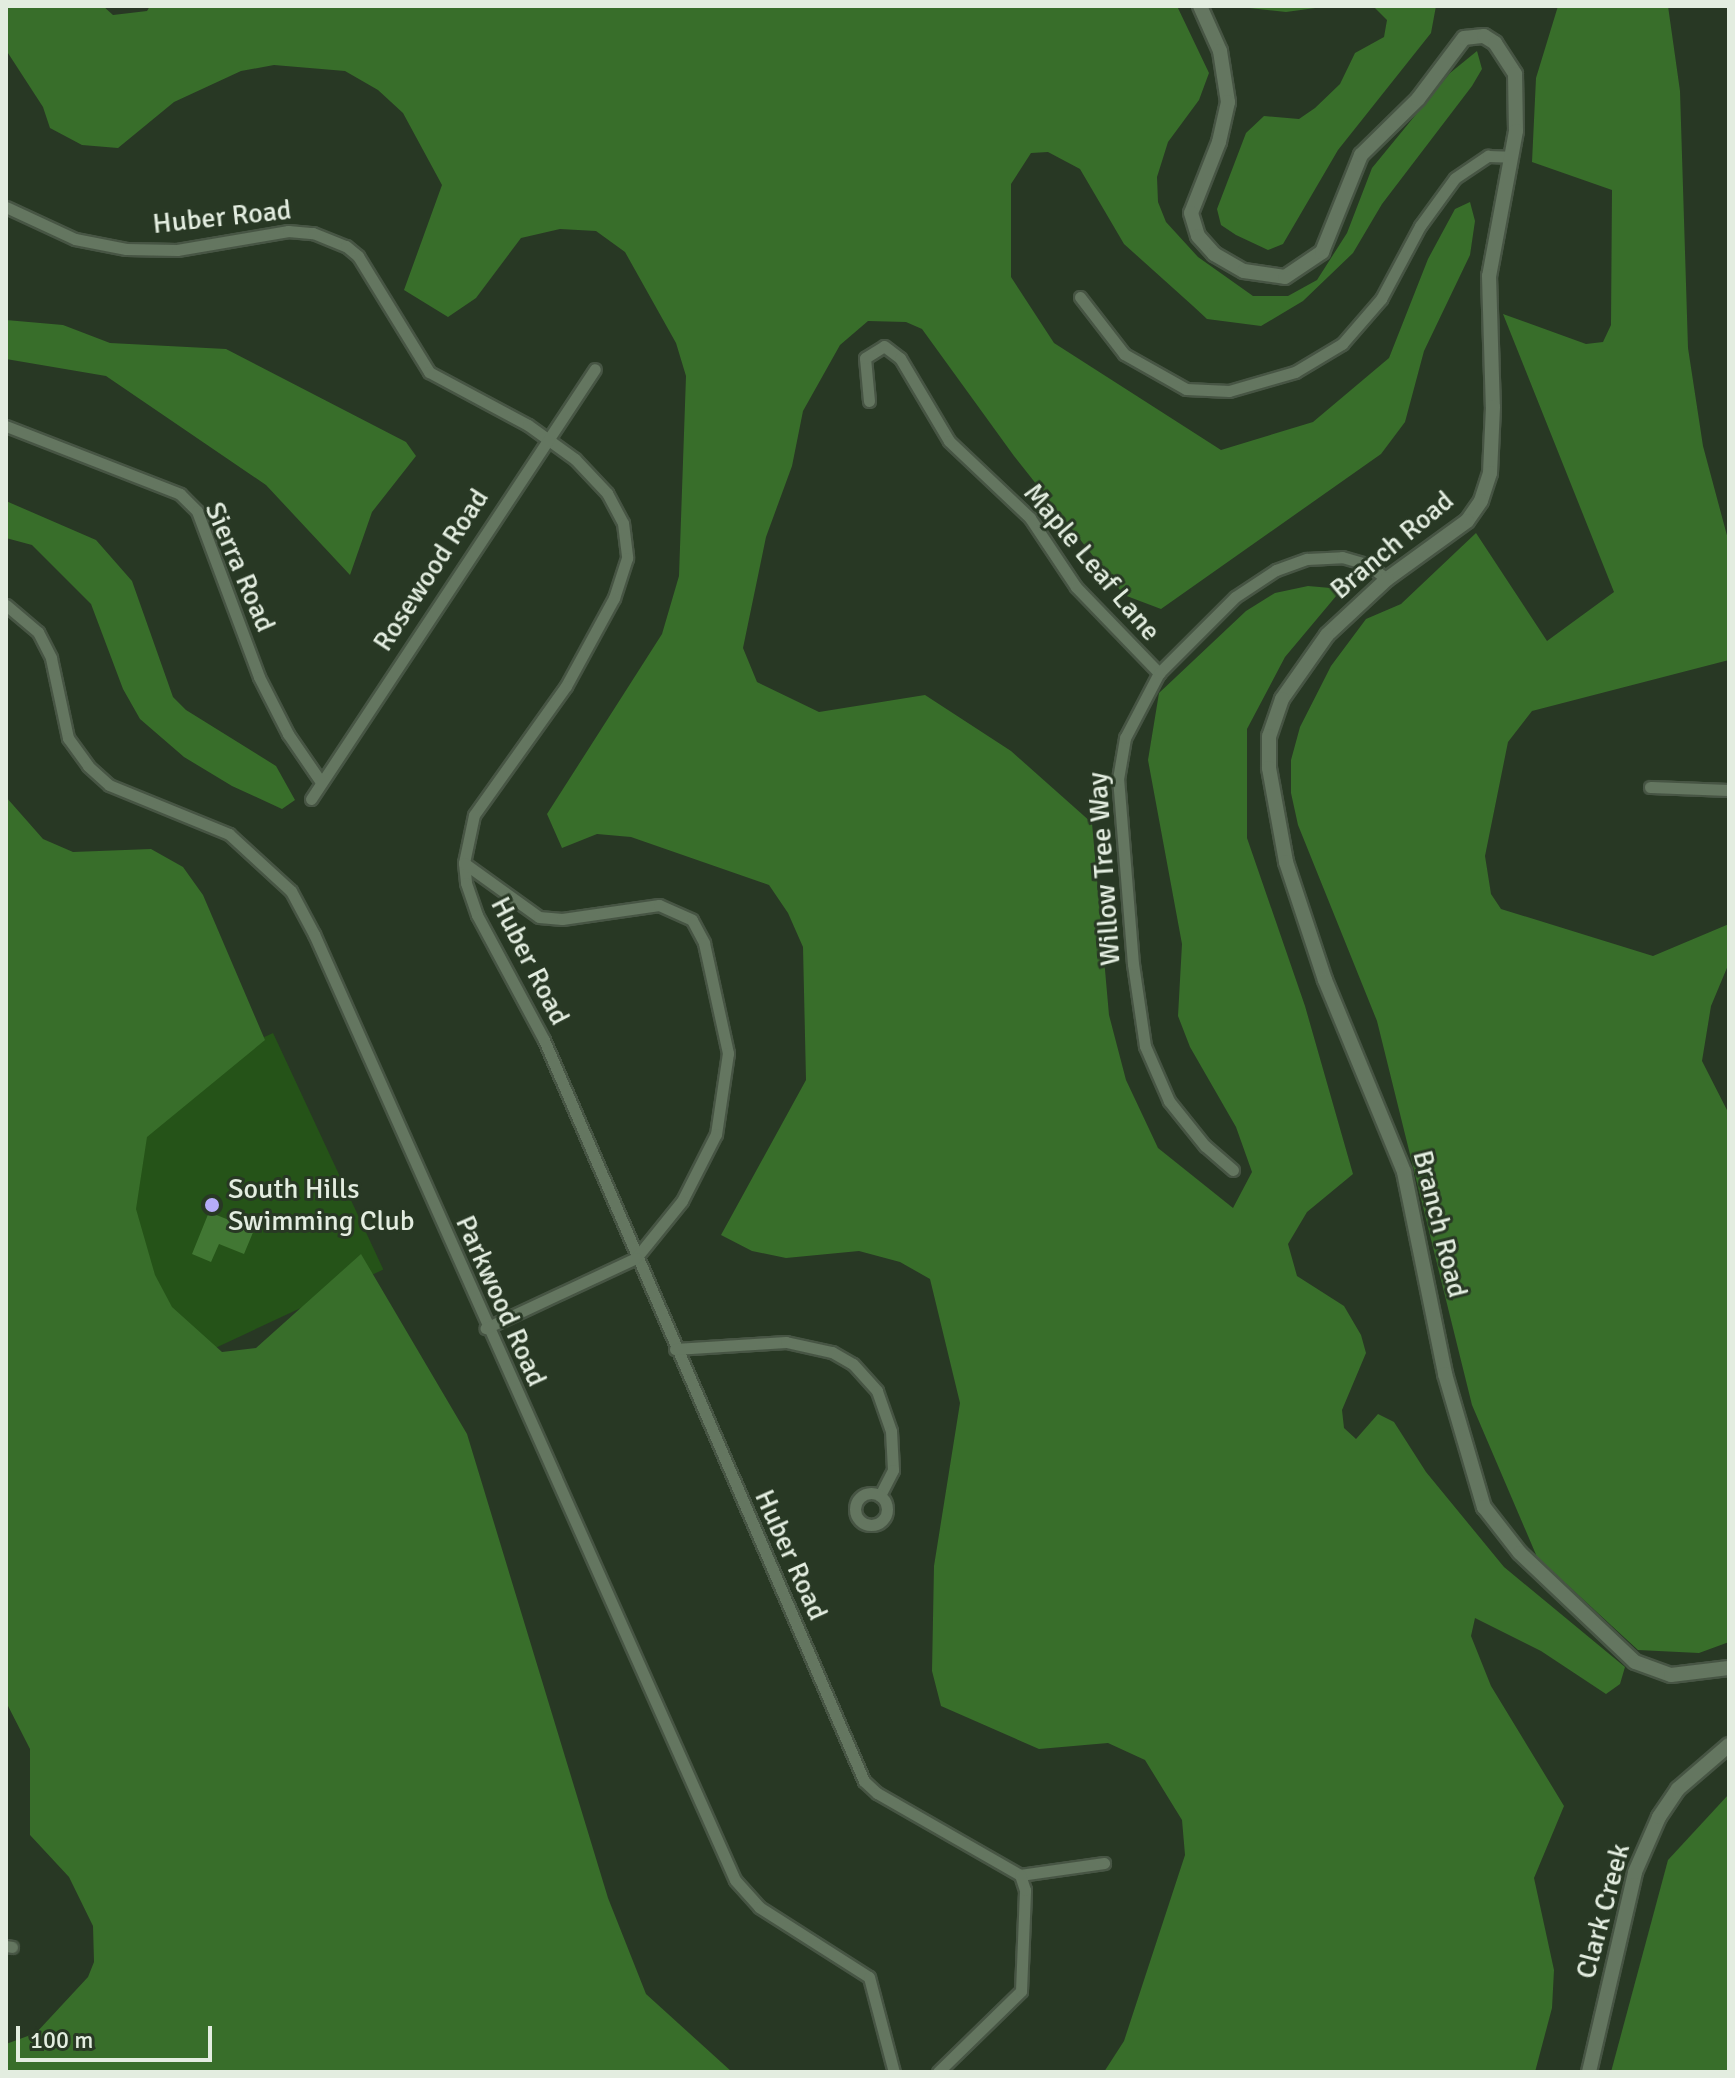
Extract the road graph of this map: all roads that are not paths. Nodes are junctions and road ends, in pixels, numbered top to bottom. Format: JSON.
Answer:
{"nodes":[{"id":1,"x":1200,"y":6,"type":"edge"},
{"id":2,"x":1511,"y":157,"type":"junction"},
{"id":3,"x":6,"y":207,"type":"edge"},
{"id":4,"x":1080,"y":297,"type":"dead end"},
{"id":5,"x":595,"y":369,"type":"dead end"},
{"id":6,"x":869,"y":401,"type":"dead end"},
{"id":7,"x":6,"y":426,"type":"edge"},
{"id":8,"x":546,"y":438,"type":"junction"},
{"id":9,"x":1387,"y":579,"type":"junction"},
{"id":10,"x":6,"y":605,"type":"edge"},
{"id":11,"x":1159,"y":673,"type":"junction"},
{"id":12,"x":321,"y":782,"type":"junction"},
{"id":13,"x":1650,"y":787,"type":"dead end"},
{"id":14,"x":1729,"y":790,"type":"edge"},
{"id":15,"x":311,"y":799,"type":"dead end"},
{"id":16,"x":464,"y":863,"type":"junction"},
{"id":17,"x":1233,"y":1170,"type":"dead end"},
{"id":18,"x":636,"y":1258,"type":"junction"},
{"id":19,"x":486,"y":1328,"type":"junction"},
{"id":20,"x":675,"y":1349,"type":"junction"},
{"id":21,"x":880,"y":1496,"type":"dead end"},
{"id":22,"x":1729,"y":1668,"type":"edge"},
{"id":23,"x":1729,"y":1745,"type":"edge"},
{"id":24,"x":1104,"y":1863,"type":"dead end"},
{"id":25,"x":1020,"y":1875,"type":"junction"},
{"id":26,"x":894,"y":2072,"type":"edge"},
{"id":27,"x":938,"y":2072,"type":"edge"},
{"id":28,"x":1589,"y":2072,"type":"edge"}],
"edges":[{"from":1,"to":2,"type":"street","name":"Branch Road"},
{"from":2,"to":4,"type":"street"},
{"from":2,"to":9,"type":"street","name":"Branch Road"},
{"from":3,"to":8,"type":"street","name":"Huber Road"},
{"from":5,"to":8,"type":"street","name":"Rosewood Road"},
{"from":6,"to":11,"type":"street","name":"Maple Leaf Lane"},
{"from":7,"to":12,"type":"street","name":"Sierra Road"},
{"from":8,"to":12,"type":"street","name":"Rosewood Road"},
{"from":8,"to":16,"type":"street","name":"Huber Road"},
{"from":9,"to":11,"type":"street","name":"Willow Tree Way"},
{"from":9,"to":22,"type":"street","name":"Branch Road"},
{"from":10,"to":19,"type":"street","name":"Parkwood Road"},
{"from":11,"to":17,"type":"street","name":"Willow Tree Way"},
{"from":12,"to":15,"type":"street","name":"Rosewood Road"},
{"from":13,"to":14,"type":"street"},
{"from":16,"to":18,"type":"street","name":"Huber Road"},
{"from":16,"to":18,"type":"street"},
{"from":18,"to":19,"type":"street"},
{"from":18,"to":20,"type":"street","name":"Huber Road"},
{"from":19,"to":26,"type":"street","name":"Parkwood Road"},
{"from":20,"to":21,"type":"street"},
{"from":20,"to":25,"type":"street","name":"Huber Road"},
{"from":23,"to":28,"type":"street","name":"Clark Creek"},
{"from":24,"to":25,"type":"street"},
{"from":25,"to":27,"type":"street"}]}
